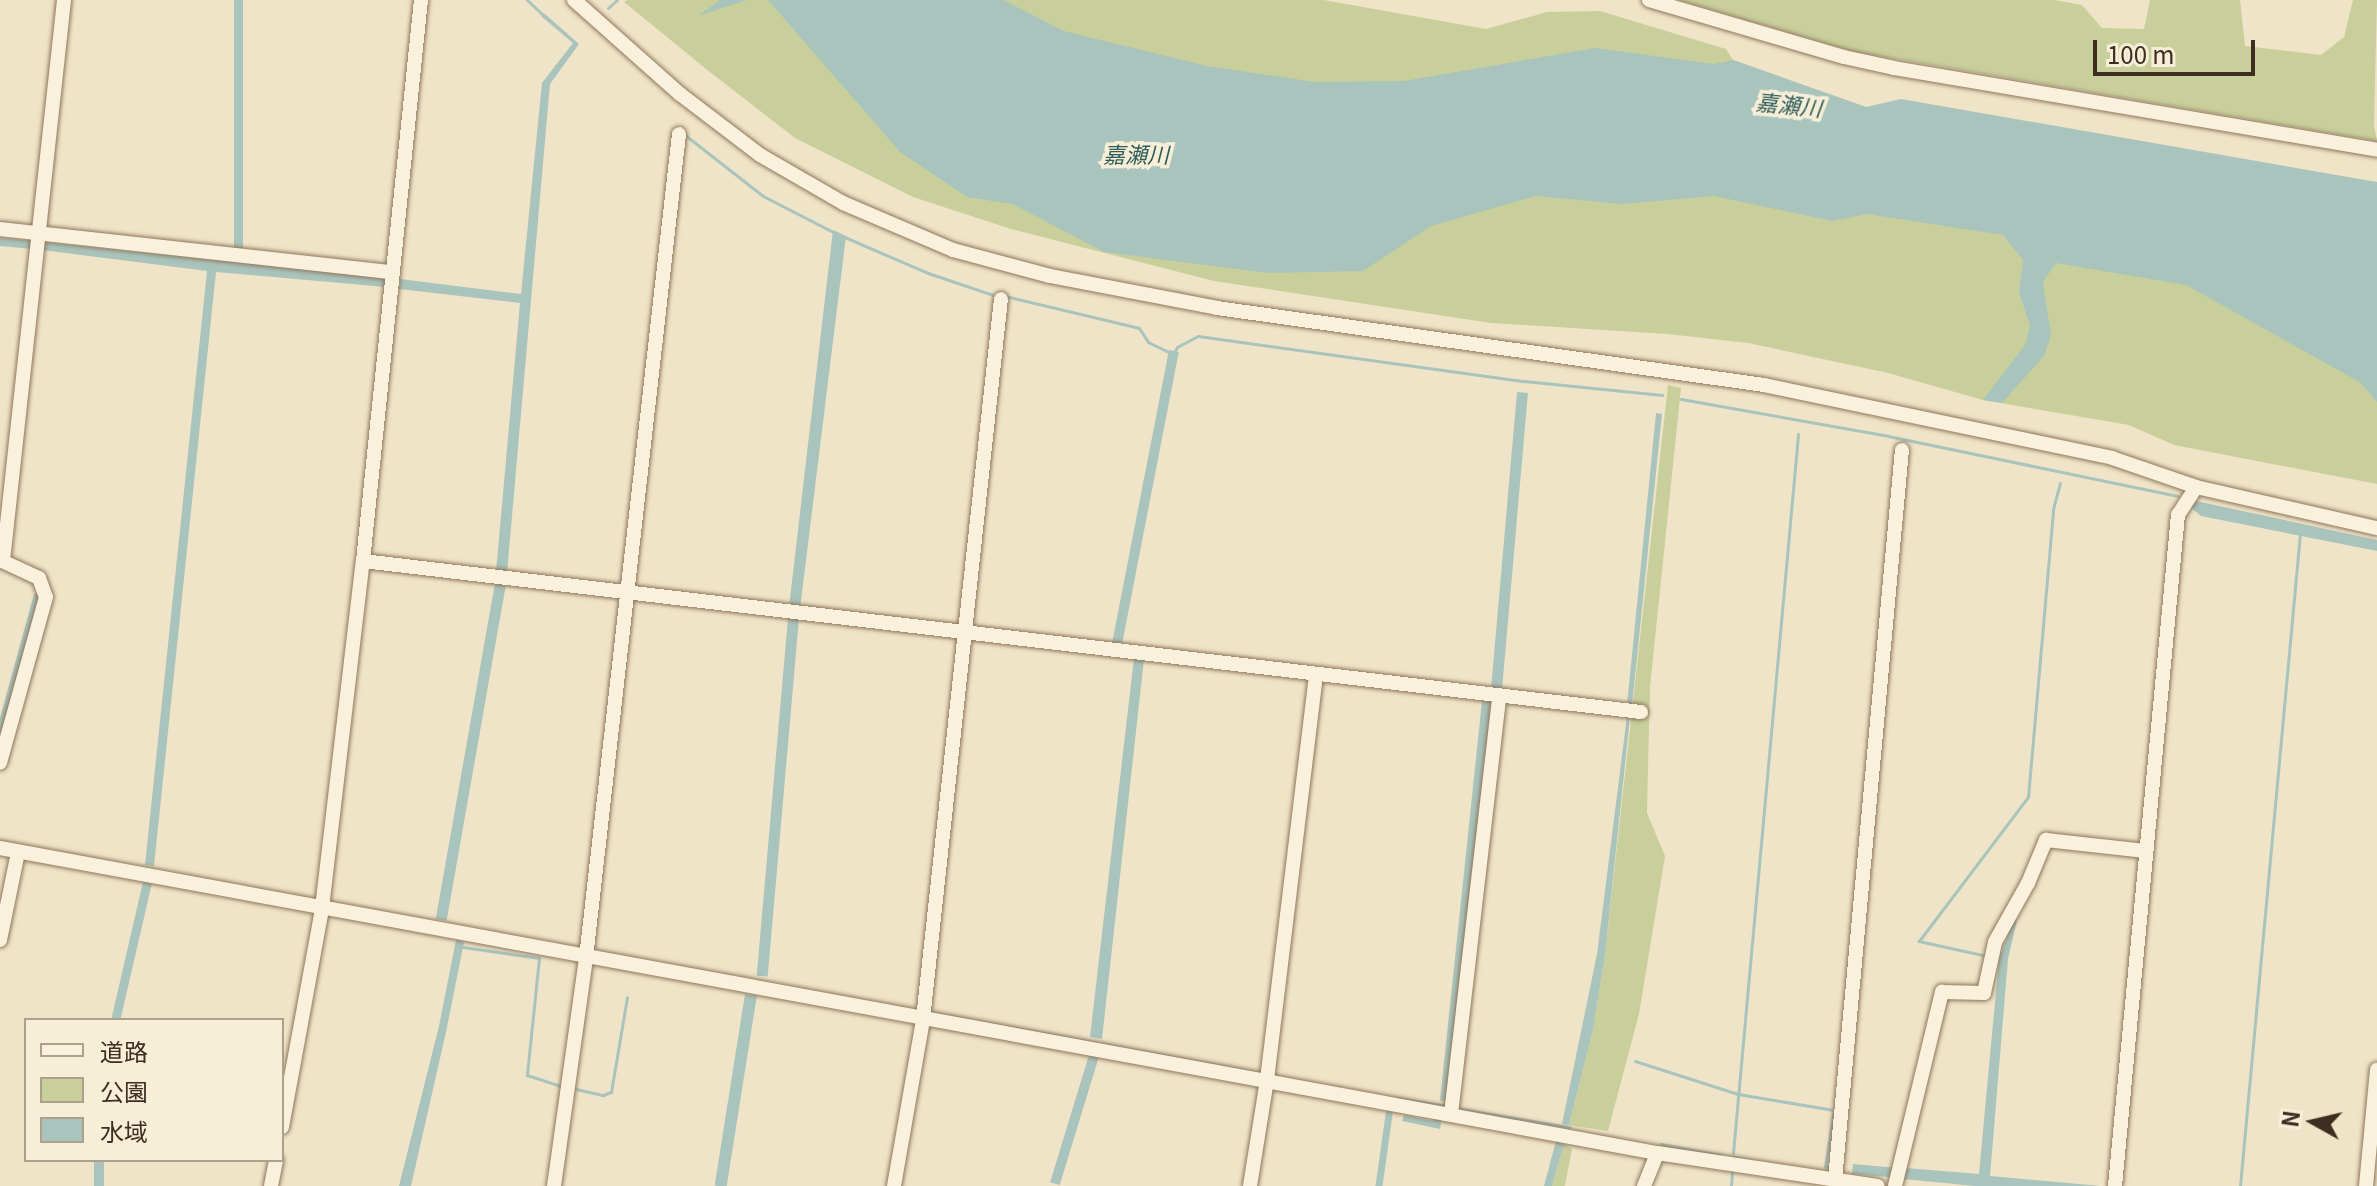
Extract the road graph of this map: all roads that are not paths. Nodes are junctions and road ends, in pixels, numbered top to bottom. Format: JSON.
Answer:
{"nodes":[{"id":1,"x":64,"y":0,"type":"edge"},
{"id":2,"x":421,"y":0,"type":"edge"},
{"id":3,"x":574,"y":0,"type":"edge"},
{"id":4,"x":1649,"y":0,"type":"edge"},
{"id":5,"x":679,"y":134,"type":"dead end"},
{"id":6,"x":2377,"y":150,"type":"edge"},
{"id":7,"x":0,"y":229,"type":"edge"},
{"id":8,"x":39,"y":233,"type":"junction"},
{"id":9,"x":392,"y":272,"type":"junction"},
{"id":10,"x":1001,"y":299,"type":"dead end"},
{"id":11,"x":1902,"y":450,"type":"dead end"},
{"id":12,"x":2196,"y":487,"type":"junction"},
{"id":13,"x":2377,"y":528,"type":"edge"},
{"id":14,"x":1,"y":560,"type":"edge"},
{"id":15,"x":363,"y":561,"type":"junction"},
{"id":16,"x":629,"y":593,"type":"junction"},
{"id":17,"x":966,"y":633,"type":"junction"},
{"id":18,"x":1316,"y":675,"type":"junction"},
{"id":19,"x":1499,"y":696,"type":"junction"},
{"id":20,"x":1641,"y":712,"type":"dead end"},
{"id":21,"x":0,"y":763,"type":"edge"},
{"id":22,"x":0,"y":848,"type":"edge"},
{"id":23,"x":2145,"y":851,"type":"junction"},
{"id":24,"x":18,"y":852,"type":"junction"},
{"id":25,"x":322,"y":908,"type":"junction"},
{"id":26,"x":0,"y":940,"type":"edge"},
{"id":27,"x":586,"y":958,"type":"junction"},
{"id":28,"x":923,"y":1019,"type":"junction"},
{"id":29,"x":2377,"y":1070,"type":"edge"},
{"id":30,"x":1267,"y":1080,"type":"junction"},
{"id":31,"x":1451,"y":1114,"type":"junction"},
{"id":32,"x":284,"y":1116,"type":"edge"},
{"id":33,"x":1657,"y":1153,"type":"junction"},
{"id":34,"x":276,"y":1162,"type":"edge"},
{"id":35,"x":1835,"y":1180,"type":"junction"},
{"id":36,"x":1855,"y":1185,"type":"edge"},
{"id":37,"x":271,"y":1186,"type":"edge"},
{"id":38,"x":554,"y":1186,"type":"edge"},
{"id":39,"x":894,"y":1186,"type":"edge"},
{"id":40,"x":1250,"y":1186,"type":"edge"},
{"id":41,"x":1644,"y":1186,"type":"edge"},
{"id":42,"x":1878,"y":1186,"type":"edge"},
{"id":43,"x":1895,"y":1186,"type":"edge"},
{"id":44,"x":2115,"y":1186,"type":"edge"},
{"id":45,"x":2366,"y":1186,"type":"edge"}],
"edges":[{"from":1,"to":8,"type":"street"},
{"from":2,"to":9,"type":"street"},
{"from":3,"to":12,"type":"street"},
{"from":4,"to":6,"type":"street"},
{"from":5,"to":16,"type":"street"},
{"from":7,"to":8,"type":"street"},
{"from":8,"to":9,"type":"street"},
{"from":8,"to":14,"type":"street"},
{"from":9,"to":15,"type":"street"},
{"from":10,"to":17,"type":"street"},
{"from":11,"to":35,"type":"street"},
{"from":12,"to":13,"type":"street"},
{"from":12,"to":23,"type":"street"},
{"from":14,"to":21,"type":"street"},
{"from":15,"to":16,"type":"street"},
{"from":15,"to":25,"type":"street"},
{"from":16,"to":17,"type":"street"},
{"from":16,"to":27,"type":"street"},
{"from":17,"to":18,"type":"street"},
{"from":17,"to":28,"type":"street"},
{"from":18,"to":19,"type":"street"},
{"from":18,"to":30,"type":"street"},
{"from":19,"to":20,"type":"street"},
{"from":19,"to":31,"type":"street"},
{"from":22,"to":24,"type":"street"},
{"from":23,"to":43,"type":"street"},
{"from":23,"to":44,"type":"street"},
{"from":24,"to":25,"type":"street"},
{"from":24,"to":26,"type":"street"},
{"from":25,"to":27,"type":"street"},
{"from":25,"to":32,"type":"street"},
{"from":27,"to":28,"type":"street"},
{"from":27,"to":38,"type":"street"},
{"from":28,"to":30,"type":"street"},
{"from":28,"to":39,"type":"street"},
{"from":29,"to":45,"type":"street"},
{"from":30,"to":31,"type":"street"},
{"from":30,"to":40,"type":"street"},
{"from":31,"to":33,"type":"street"},
{"from":33,"to":35,"type":"street"},
{"from":33,"to":41,"type":"street"},
{"from":34,"to":37,"type":"street"},
{"from":35,"to":36,"type":"street"},
{"from":36,"to":42,"type":"street"}]}
